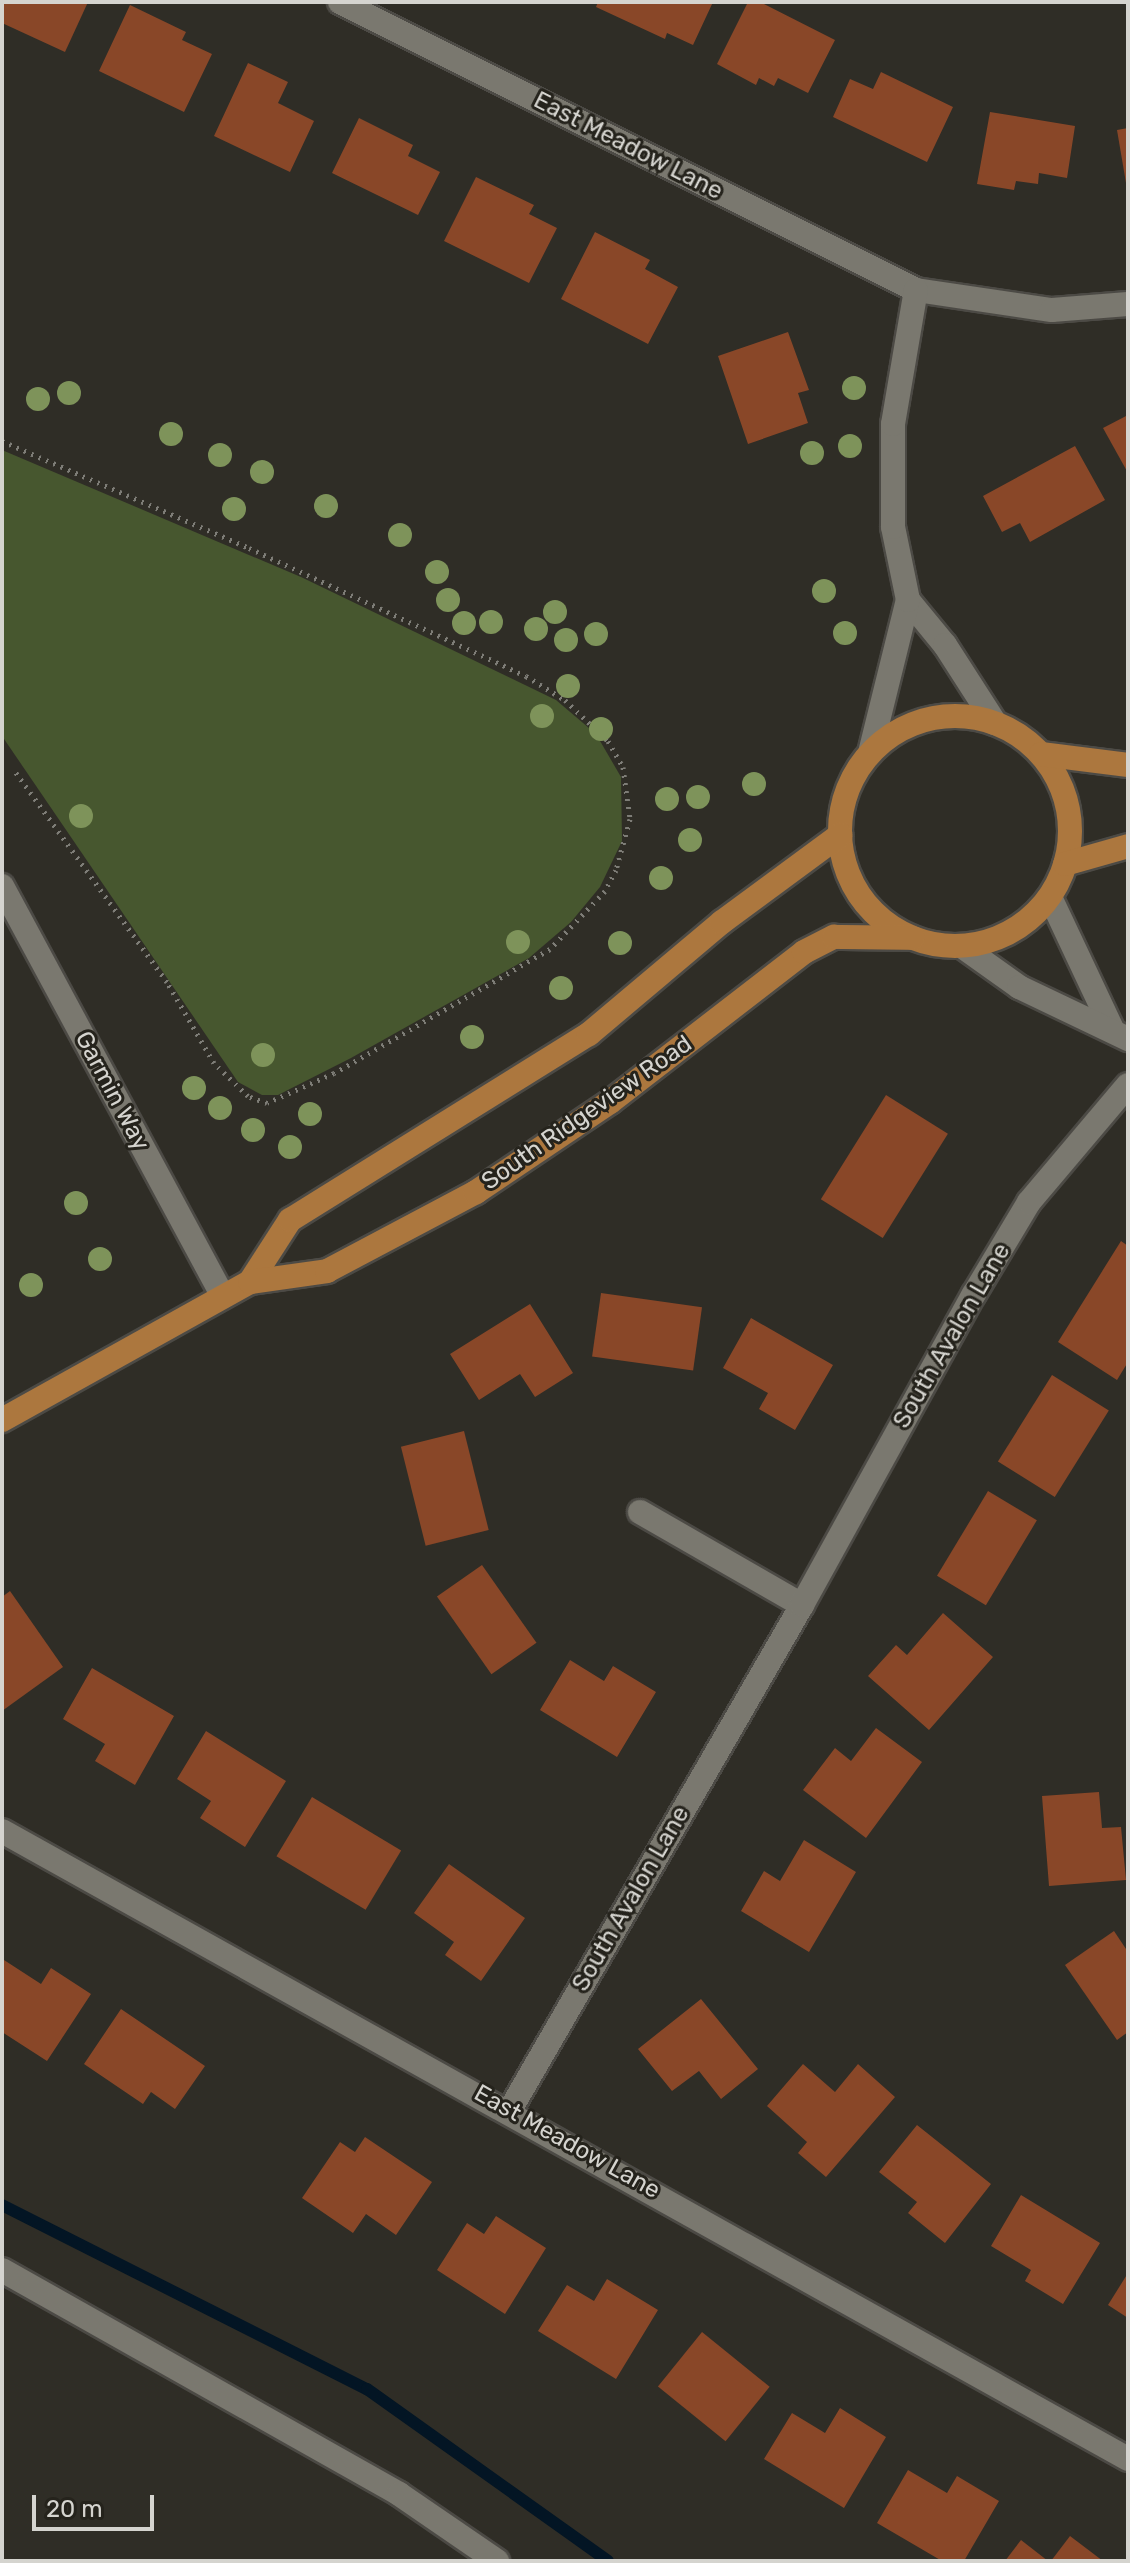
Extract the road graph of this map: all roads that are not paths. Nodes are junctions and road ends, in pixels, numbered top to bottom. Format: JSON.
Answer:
{"nodes":[{"id":1,"x":345,"y":3,"type":"edge"},
{"id":2,"x":916,"y":290,"type":"junction"},
{"id":3,"x":1128,"y":304,"type":"edge"},
{"id":4,"x":908,"y":600,"type":"junction"},
{"id":5,"x":995,"y":723,"type":"junction"},
{"id":6,"x":870,"y":753,"type":"junction"},
{"id":7,"x":1041,"y":754,"type":"junction"},
{"id":8,"x":1128,"y":765,"type":"edge"},
{"id":9,"x":840,"y":835,"type":"junction"},
{"id":10,"x":1128,"y":846,"type":"edge"},
{"id":11,"x":1065,"y":864,"type":"junction"},
{"id":12,"x":2,"y":886,"type":"edge"},
{"id":13,"x":1050,"y":897,"type":"junction"},
{"id":14,"x":913,"y":938,"type":"junction"},
{"id":15,"x":963,"y":947,"type":"junction"},
{"id":16,"x":1120,"y":1034,"type":"edge"},
{"id":17,"x":1128,"y":1085,"type":"edge"},
{"id":18,"x":250,"y":1282,"type":"junction"},
{"id":19,"x":223,"y":1296,"type":"junction"},
{"id":20,"x":2,"y":1420,"type":"edge"},
{"id":21,"x":640,"y":1512,"type":"dead end"},
{"id":22,"x":802,"y":1605,"type":"junction"},
{"id":23,"x":2,"y":1831,"type":"edge"},
{"id":24,"x":510,"y":2110,"type":"junction"},
{"id":25,"x":2,"y":2270,"type":"edge"},
{"id":26,"x":1128,"y":2459,"type":"edge"},
{"id":27,"x":497,"y":2561,"type":"edge"}],
"edges":[{"from":1,"to":2,"type":"street","name":"East Meadow Lane"},
{"from":2,"to":3,"type":"street","name":"East Meadow Lane"},
{"from":2,"to":4,"type":"street"},
{"from":4,"to":5,"type":"street"},
{"from":4,"to":6,"type":"street"},
{"from":5,"to":6,"type":"main road"},
{"from":5,"to":7,"type":"main road"},
{"from":6,"to":9,"type":"main road"},
{"from":7,"to":8,"type":"main road"},
{"from":7,"to":11,"type":"main road"},
{"from":9,"to":14,"type":"main road"},
{"from":9,"to":18,"type":"main road","name":"South Ridgeview Road"},
{"from":10,"to":11,"type":"main road"},
{"from":11,"to":13,"type":"main road"},
{"from":12,"to":19,"type":"street","name":"Garmin Way"},
{"from":13,"to":15,"type":"main road"},
{"from":13,"to":16,"type":"street"},
{"from":14,"to":15,"type":"main road"},
{"from":14,"to":18,"type":"main road","name":"South Ridgeview Road"},
{"from":15,"to":16,"type":"street"},
{"from":17,"to":22,"type":"street","name":"South Avalon Lane"},
{"from":18,"to":19,"type":"main road","name":"South Ridgeview Road"},
{"from":19,"to":20,"type":"main road","name":"South Ridgeview Road"},
{"from":21,"to":22,"type":"street"},
{"from":22,"to":24,"type":"street","name":"South Avalon Lane"},
{"from":23,"to":24,"type":"street","name":"East Meadow Lane"},
{"from":24,"to":26,"type":"street","name":"East Meadow Lane"},
{"from":25,"to":27,"type":"street"}]}
